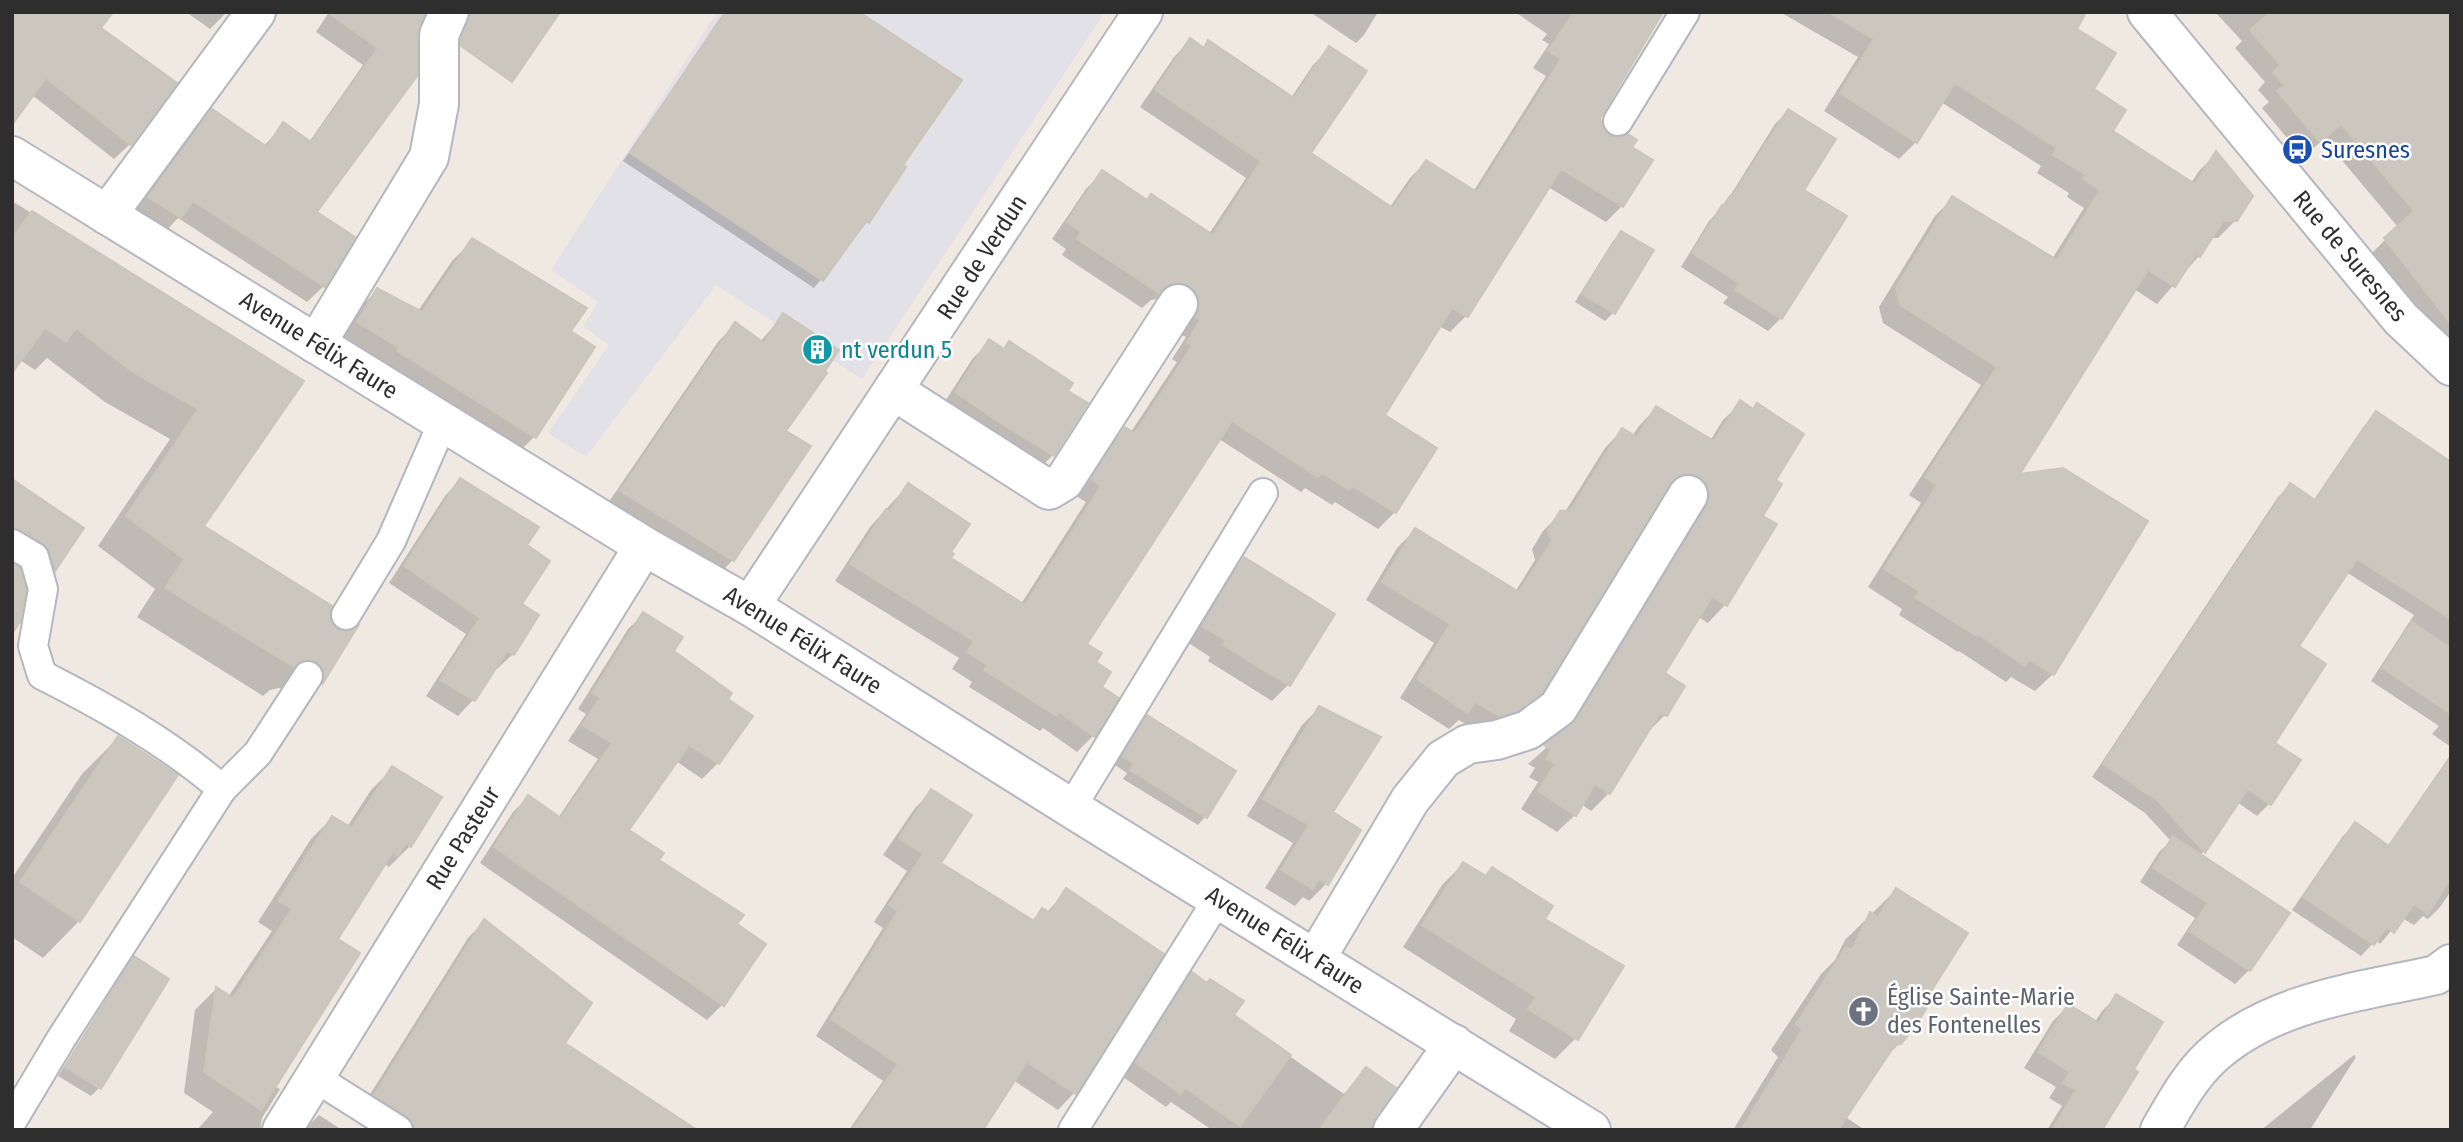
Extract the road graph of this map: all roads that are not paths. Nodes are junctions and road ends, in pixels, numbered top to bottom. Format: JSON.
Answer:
{"nodes":[{"id":1,"x":256,"y":12,"type":"edge"},
{"id":2,"x":449,"y":12,"type":"edge"},
{"id":3,"x":1143,"y":12,"type":"edge"},
{"id":4,"x":1685,"y":12,"type":"edge"},
{"id":5,"x":2147,"y":12,"type":"edge"},
{"id":6,"x":1618,"y":121,"type":"dead end"},
{"id":7,"x":12,"y":156,"type":"edge"},
{"id":8,"x":107,"y":215,"type":"junction"},
{"id":9,"x":1178,"y":304,"type":"dead end"},
{"id":10,"x":316,"y":344,"type":"junction"},
{"id":11,"x":2451,"y":366,"type":"edge"},
{"id":12,"x":894,"y":390,"type":"junction"},
{"id":13,"x":443,"y":422,"type":"junction"},
{"id":14,"x":1263,"y":494,"type":"dead end"},
{"id":15,"x":1688,"y":495,"type":"dead end"},
{"id":16,"x":12,"y":544,"type":"edge"},
{"id":17,"x":644,"y":546,"type":"junction"},
{"id":18,"x":750,"y":606,"type":"junction"},
{"id":19,"x":346,"y":615,"type":"dead end"},
{"id":20,"x":308,"y":676,"type":"dead end"},
{"id":21,"x":222,"y":789,"type":"junction"},
{"id":22,"x":1070,"y":808,"type":"junction"},
{"id":23,"x":1218,"y":899,"type":"junction"},
{"id":24,"x":1316,"y":958,"type":"junction"},
{"id":25,"x":2451,"y":964,"type":"edge"},
{"id":26,"x":1454,"y":1044,"type":"junction"},
{"id":27,"x":314,"y":1077,"type":"junction"},
{"id":28,"x":12,"y":1121,"type":"edge"},
{"id":29,"x":282,"y":1130,"type":"edge"},
{"id":30,"x":398,"y":1130,"type":"edge"},
{"id":31,"x":1073,"y":1130,"type":"edge"},
{"id":32,"x":1393,"y":1130,"type":"edge"},
{"id":33,"x":1591,"y":1130,"type":"edge"},
{"id":34,"x":2160,"y":1130,"type":"edge"}],
"edges":[{"from":1,"to":8,"type":"street"},
{"from":2,"to":10,"type":"street"},
{"from":3,"to":12,"type":"street","name":"Rue de Verdun"},
{"from":4,"to":6,"type":"lane"},
{"from":5,"to":11,"type":"street","name":"Rue de Suresnes"},
{"from":7,"to":8,"type":"street","name":"Avenue Félix Faure"},
{"from":8,"to":10,"type":"street","name":"Avenue Félix Faure"},
{"from":9,"to":12,"type":"street"},
{"from":10,"to":13,"type":"street","name":"Avenue Félix Faure"},
{"from":12,"to":18,"type":"street","name":"Rue de Verdun"},
{"from":13,"to":17,"type":"street","name":"Avenue Félix Faure"},
{"from":13,"to":19,"type":"lane"},
{"from":14,"to":22,"type":"lane"},
{"from":15,"to":24,"type":"street"},
{"from":16,"to":21,"type":"lane"},
{"from":17,"to":18,"type":"street","name":"Avenue Félix Faure"},
{"from":17,"to":27,"type":"street","name":"Rue Pasteur"},
{"from":18,"to":22,"type":"street","name":"Avenue Félix Faure"},
{"from":20,"to":21,"type":"lane"},
{"from":21,"to":28,"type":"lane"},
{"from":22,"to":23,"type":"street","name":"Avenue Félix Faure"},
{"from":23,"to":24,"type":"street","name":"Avenue Félix Faure"},
{"from":23,"to":31,"type":"lane"},
{"from":24,"to":26,"type":"street","name":"Avenue Félix Faure"},
{"from":25,"to":34,"type":"street"},
{"from":26,"to":32,"type":"street"},
{"from":26,"to":33,"type":"street","name":"Avenue Félix Faure"},
{"from":27,"to":29,"type":"street","name":"Rue Pasteur"},
{"from":27,"to":30,"type":"lane"}]}
